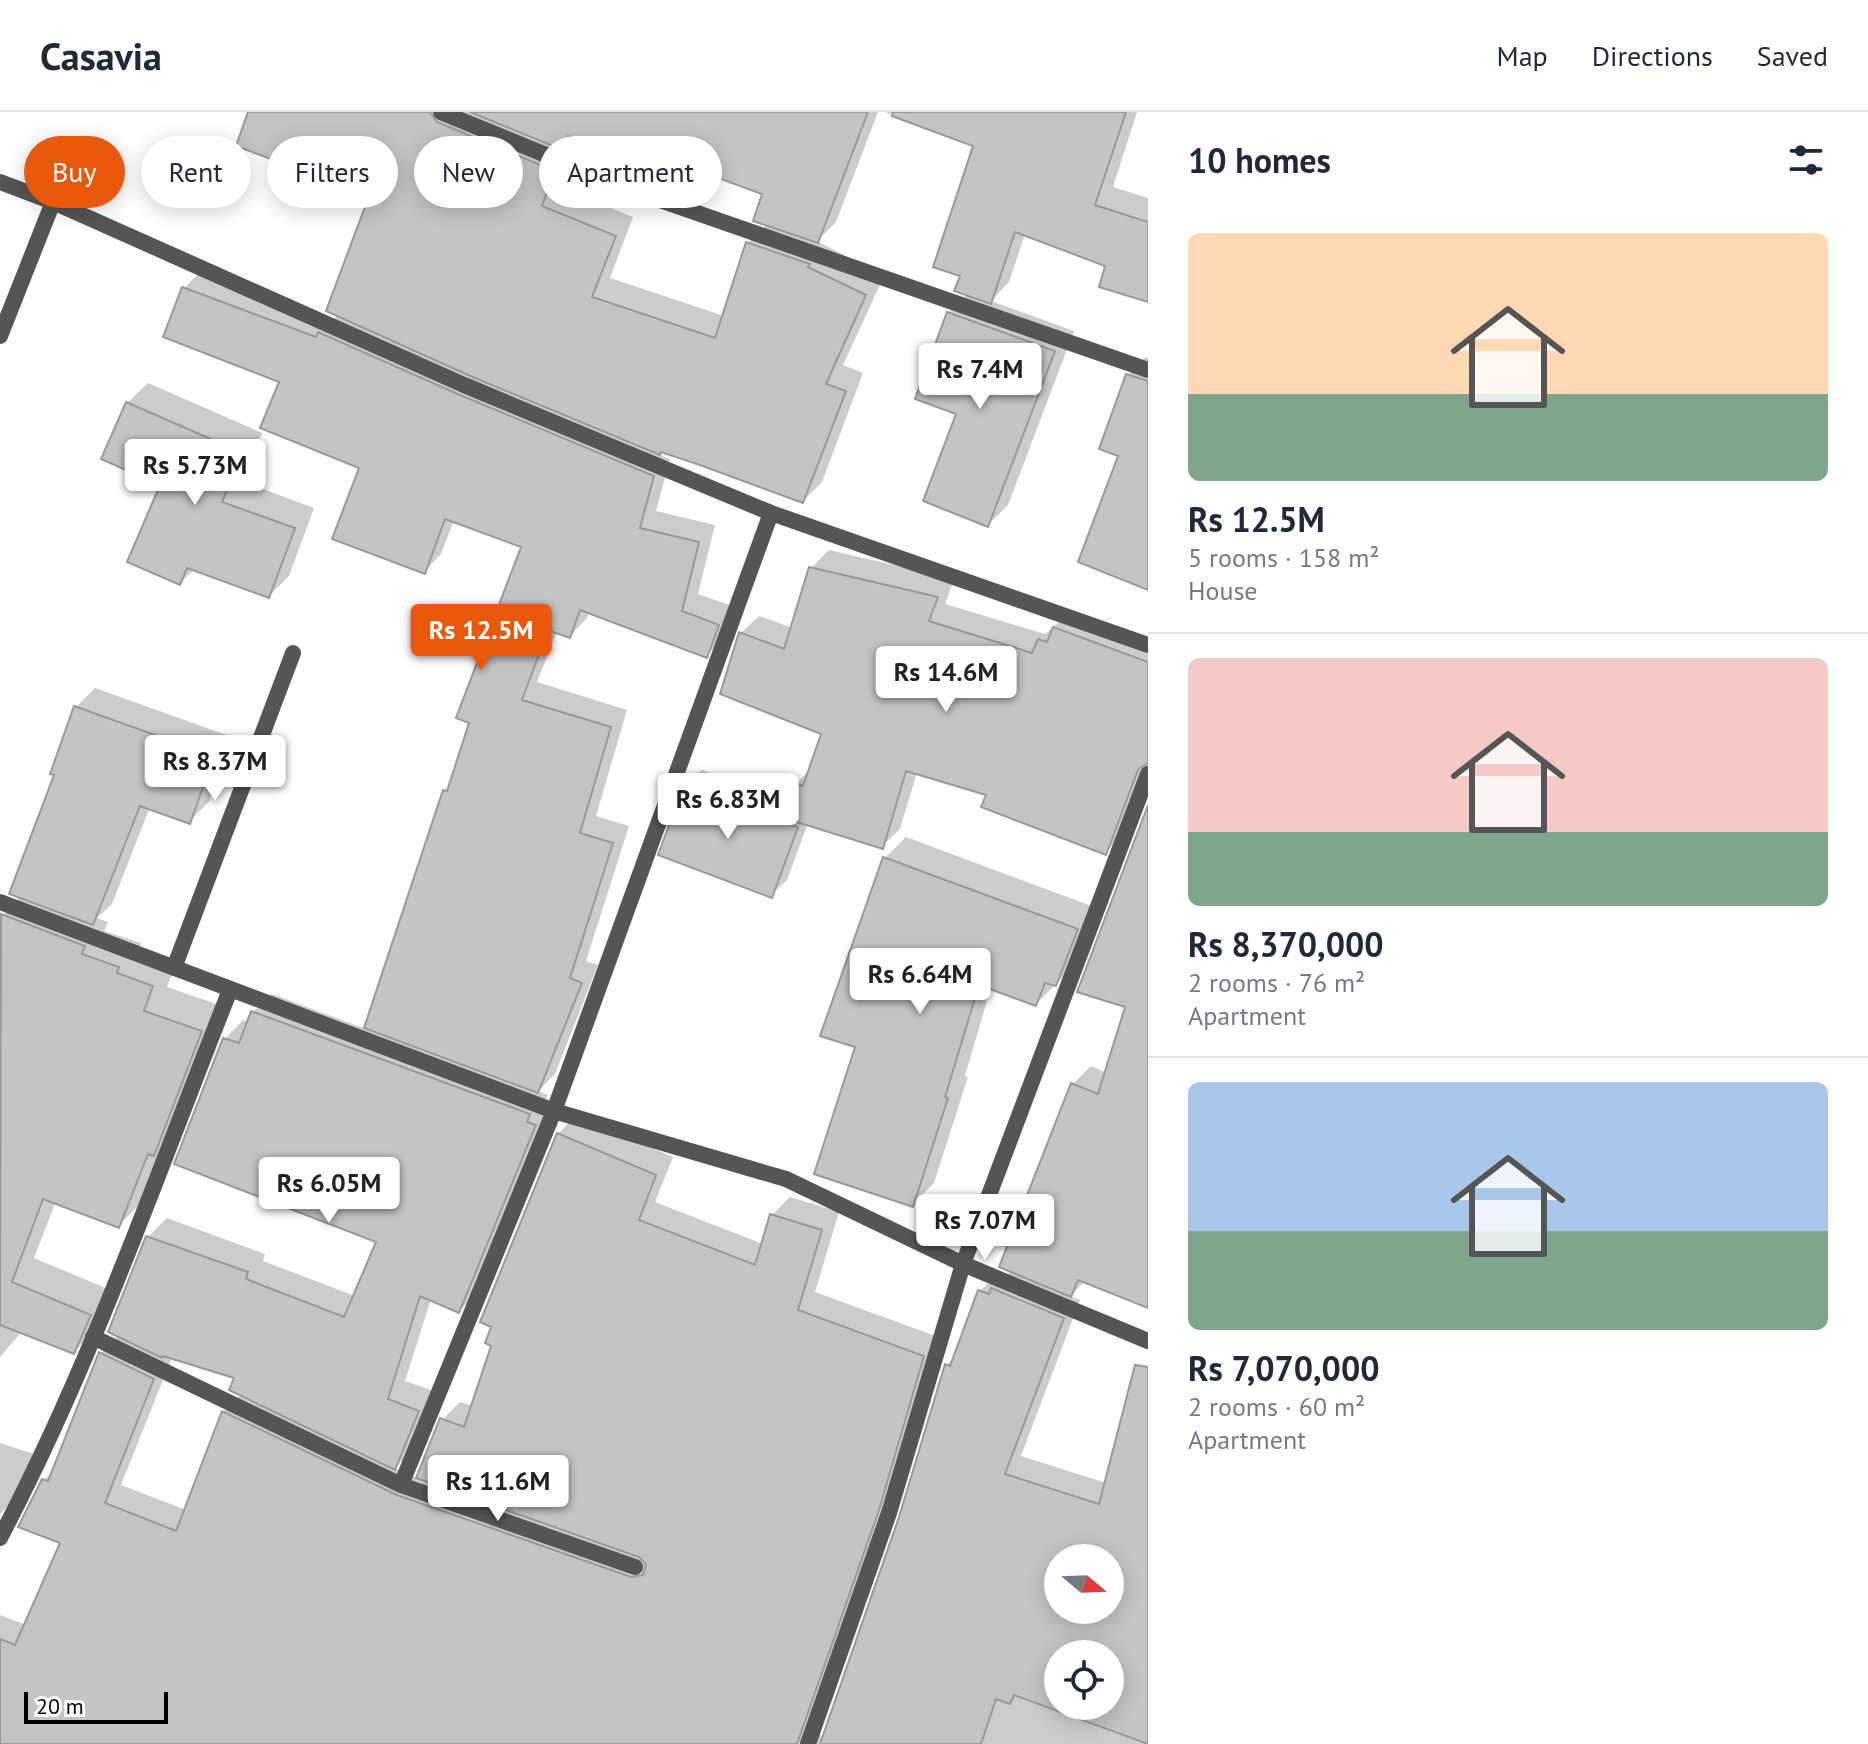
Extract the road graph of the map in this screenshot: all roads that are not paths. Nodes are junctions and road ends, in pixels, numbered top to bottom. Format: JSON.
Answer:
{"nodes":[{"id":1,"x":441,"y":112,"type":"edge"},
{"id":2,"x":0,"y":182,"type":"edge"},
{"id":3,"x":24,"y":191,"type":"edge"},
{"id":4,"x":51,"y":208,"type":"edge"},
{"id":5,"x":66,"y":208,"type":"edge"},
{"id":6,"x":0,"y":336,"type":"edge"},
{"id":7,"x":1148,"y":370,"type":"edge"},
{"id":8,"x":771,"y":513,"type":"junction"},
{"id":9,"x":1148,"y":645,"type":"edge"},
{"id":10,"x":293,"y":653,"type":"dead end"},
{"id":11,"x":1148,"y":774,"type":"edge"},
{"id":12,"x":0,"y":902,"type":"edge"},
{"id":13,"x":174,"y":968,"type":"junction"},
{"id":14,"x":230,"y":990,"type":"junction"},
{"id":15,"x":554,"y":1111,"type":"junction"},
{"id":16,"x":963,"y":1264,"type":"junction"},
{"id":17,"x":93,"y":1337,"type":"junction"},
{"id":18,"x":1148,"y":1341,"type":"edge"},
{"id":19,"x":401,"y":1485,"type":"junction"},
{"id":20,"x":0,"y":1538,"type":"edge"},
{"id":21,"x":635,"y":1567,"type":"dead end"},
{"id":22,"x":808,"y":1744,"type":"edge"}],
"edges":[{"from":1,"to":7,"type":"street"},
{"from":2,"to":3,"type":"street"},
{"from":4,"to":6,"type":"street"},
{"from":5,"to":8,"type":"street"},
{"from":8,"to":9,"type":"street"},
{"from":8,"to":15,"type":"street"},
{"from":10,"to":13,"type":"street"},
{"from":11,"to":16,"type":"street"},
{"from":12,"to":13,"type":"street"},
{"from":13,"to":14,"type":"street"},
{"from":14,"to":15,"type":"street"},
{"from":14,"to":17,"type":"street"},
{"from":15,"to":16,"type":"street"},
{"from":15,"to":19,"type":"street"},
{"from":16,"to":18,"type":"street"},
{"from":16,"to":22,"type":"street"},
{"from":17,"to":19,"type":"street"},
{"from":17,"to":20,"type":"street"},
{"from":19,"to":21,"type":"street"}]}
